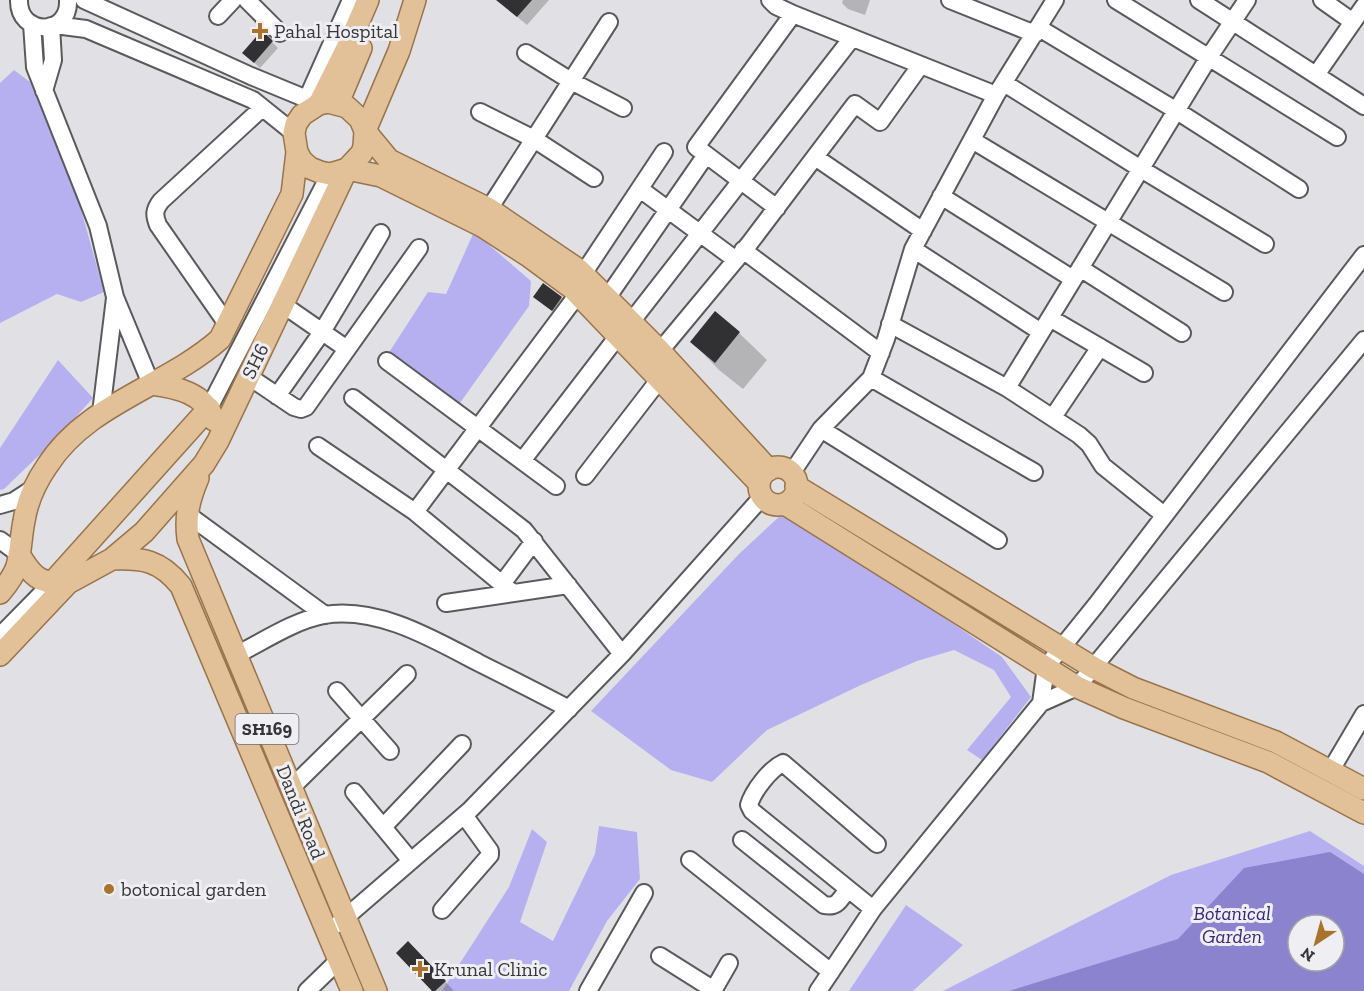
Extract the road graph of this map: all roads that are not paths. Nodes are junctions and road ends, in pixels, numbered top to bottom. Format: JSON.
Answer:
{"nodes":[{"id":1,"x":19,"y":0,"type":"edge"},
{"id":2,"x":68,"y":0,"type":"edge"},
{"id":3,"x":84,"y":0,"type":"edge"},
{"id":4,"x":233,"y":0,"type":"edge"},
{"id":5,"x":247,"y":0,"type":"edge"},
{"id":6,"x":351,"y":0,"type":"edge"},
{"id":7,"x":369,"y":0,"type":"edge"},
{"id":8,"x":382,"y":0,"type":"edge"},
{"id":9,"x":405,"y":0,"type":"edge"},
{"id":10,"x":415,"y":0,"type":"edge"},
{"id":11,"x":770,"y":0,"type":"edge"},
{"id":12,"x":950,"y":0,"type":"edge"},
{"id":13,"x":1055,"y":0,"type":"edge"},
{"id":14,"x":1116,"y":0,"type":"edge"},
{"id":15,"x":1199,"y":0,"type":"edge"},
{"id":16,"x":1246,"y":0,"type":"edge"},
{"id":17,"x":1322,"y":0,"type":"edge"},
{"id":18,"x":1364,"y":6,"type":"edge"},
{"id":19,"x":793,"y":14,"type":"junction"},
{"id":20,"x":218,"y":16,"type":"dead end"},
{"id":21,"x":1232,"y":21,"type":"junction"},
{"id":22,"x":609,"y":22,"type":"dead end"},
{"id":23,"x":1353,"y":22,"type":"junction"},
{"id":24,"x":32,"y":24,"type":"junction"},
{"id":25,"x":53,"y":26,"type":"junction"},
{"id":26,"x":1037,"y":31,"type":"junction"},
{"id":27,"x":280,"y":33,"type":"dead end"},
{"id":28,"x":852,"y":38,"type":"junction"},
{"id":29,"x":526,"y":53,"type":"dead end"},
{"id":30,"x":1209,"y":57,"type":"junction"},
{"id":31,"x":920,"y":66,"type":"junction"},
{"id":32,"x":1316,"y":75,"type":"junction"},
{"id":33,"x":571,"y":81,"type":"junction"},
{"id":34,"x":1000,"y":89,"type":"junction"},
{"id":35,"x":44,"y":91,"type":"junction"},
{"id":36,"x":321,"y":102,"type":"junction"},
{"id":37,"x":1364,"y":106,"type":"edge"},
{"id":38,"x":262,"y":108,"type":"junction"},
{"id":39,"x":623,"y":108,"type":"dead end"},
{"id":40,"x":1177,"y":111,"type":"junction"},
{"id":41,"x":480,"y":112,"type":"dead end"},
{"id":42,"x":362,"y":125,"type":"junction"},
{"id":43,"x":1336,"y":137,"type":"dead end"},
{"id":44,"x":534,"y":139,"type":"junction"},
{"id":45,"x":972,"y":140,"type":"junction"},
{"id":46,"x":295,"y":143,"type":"junction"},
{"id":47,"x":664,"y":152,"type":"dead end"},
{"id":48,"x":706,"y":154,"type":"junction"},
{"id":49,"x":815,"y":157,"type":"junction"},
{"id":50,"x":1141,"y":169,"type":"junction"},
{"id":51,"x":339,"y":171,"type":"junction"},
{"id":52,"x":594,"y":178,"type":"dead end"},
{"id":53,"x":742,"y":180,"type":"junction"},
{"id":54,"x":640,"y":189,"type":"junction"},
{"id":55,"x":1299,"y":189,"type":"dead end"},
{"id":56,"x":941,"y":196,"type":"junction"},
{"id":57,"x":777,"y":208,"type":"junction"},
{"id":58,"x":489,"y":209,"type":"junction"},
{"id":59,"x":668,"y":209,"type":"junction"},
{"id":60,"x":1107,"y":224,"type":"junction"},
{"id":61,"x":922,"y":231,"type":"junction"},
{"id":62,"x":699,"y":232,"type":"junction"},
{"id":63,"x":381,"y":233,"type":"dead end"},
{"id":64,"x":1265,"y":244,"type":"dead end"},
{"id":65,"x":419,"y":248,"type":"dead end"},
{"id":66,"x":913,"y":249,"type":"junction"},
{"id":67,"x":739,"y":255,"type":"junction"},
{"id":68,"x":1364,"y":255,"type":"edge"},
{"id":69,"x":1077,"y":273,"type":"junction"},
{"id":70,"x":580,"y":284,"type":"junction"},
{"id":71,"x":1224,"y":292,"type":"dead end"},
{"id":72,"x":115,"y":297,"type":"junction"},
{"id":73,"x":607,"y":298,"type":"junction"},
{"id":74,"x":282,"y":304,"type":"junction"},
{"id":75,"x":227,"y":324,"type":"junction"},
{"id":76,"x":890,"y":324,"type":"junction"},
{"id":77,"x":1045,"y":325,"type":"junction"},
{"id":78,"x":624,"y":329,"type":"junction"},
{"id":79,"x":322,"y":332,"type":"junction"},
{"id":80,"x":1182,"y":333,"type":"dead end"},
{"id":81,"x":1364,"y":340,"type":"edge"},
{"id":82,"x":1100,"y":347,"type":"junction"},
{"id":83,"x":347,"y":349,"type":"junction"},
{"id":84,"x":660,"y":351,"type":"junction"},
{"id":85,"x":881,"y":353,"type":"junction"},
{"id":86,"x":387,"y":361,"type":"dead end"},
{"id":87,"x":1144,"y":373,"type":"dead end"},
{"id":88,"x":248,"y":376,"type":"junction"},
{"id":89,"x":871,"y":378,"type":"junction"},
{"id":90,"x":659,"y":380,"type":"junction"},
{"id":91,"x":151,"y":384,"type":"junction"},
{"id":92,"x":1007,"y":388,"type":"junction"},
{"id":93,"x":277,"y":396,"type":"junction"},
{"id":94,"x":353,"y":398,"type":"dead end"},
{"id":95,"x":209,"y":408,"type":"junction"},
{"id":96,"x":101,"y":413,"type":"junction"},
{"id":97,"x":1053,"y":417,"type":"junction"},
{"id":98,"x":478,"y":428,"type":"junction"},
{"id":99,"x":821,"y":429,"type":"junction"},
{"id":100,"x":218,"y":441,"type":"junction"},
{"id":101,"x":318,"y":446,"type":"dead end"},
{"id":102,"x":522,"y":461,"type":"junction"},
{"id":103,"x":204,"y":464,"type":"junction"},
{"id":104,"x":447,"y":469,"type":"junction"},
{"id":105,"x":1034,"y":472,"type":"dead end"},
{"id":106,"x":585,"y":476,"type":"dead end"},
{"id":107,"x":764,"y":483,"type":"junction"},
{"id":108,"x":556,"y":486,"type":"dead end"},
{"id":109,"x":34,"y":488,"type":"junction"},
{"id":110,"x":791,"y":488,"type":"junction"},
{"id":111,"x":0,"y":505,"type":"edge"},
{"id":112,"x":415,"y":512,"type":"junction"},
{"id":113,"x":188,"y":514,"type":"junction"},
{"id":114,"x":1164,"y":515,"type":"junction"},
{"id":115,"x":0,"y":540,"type":"edge"},
{"id":116,"x":998,"y":540,"type":"dead end"},
{"id":117,"x":534,"y":541,"type":"junction"},
{"id":118,"x":112,"y":560,"type":"junction"},
{"id":119,"x":18,"y":561,"type":"junction"},
{"id":120,"x":60,"y":584,"type":"junction"},
{"id":121,"x":568,"y":585,"type":"junction"},
{"id":122,"x":507,"y":589,"type":"junction"},
{"id":123,"x":0,"y":593,"type":"edge"},
{"id":124,"x":446,"y":603,"type":"dead end"},
{"id":125,"x":325,"y":615,"type":"junction"},
{"id":126,"x":0,"y":636,"type":"edge"},
{"id":127,"x":1061,"y":647,"type":"junction"},
{"id":128,"x":622,"y":654,"type":"junction"},
{"id":129,"x":0,"y":655,"type":"edge"},
{"id":130,"x":236,"y":656,"type":"junction"},
{"id":131,"x":1046,"y":667,"type":"junction"},
{"id":132,"x":1094,"y":669,"type":"junction"},
{"id":133,"x":407,"y":674,"type":"dead end"},
{"id":134,"x":1077,"y":687,"type":"junction"},
{"id":135,"x":337,"y":691,"type":"dead end"},
{"id":136,"x":1041,"y":703,"type":"junction"},
{"id":137,"x":569,"y":708,"type":"junction"},
{"id":138,"x":1364,"y":714,"type":"edge"},
{"id":139,"x":361,"y":719,"type":"junction"},
{"id":140,"x":462,"y":744,"type":"dead end"},
{"id":141,"x":390,"y":751,"type":"dead end"},
{"id":142,"x":1331,"y":770,"type":"junction"},
{"id":143,"x":291,"y":788,"type":"junction"},
{"id":144,"x":1364,"y":789,"type":"edge"},
{"id":145,"x":354,"y":792,"type":"dead end"},
{"id":146,"x":1364,"y":813,"type":"edge"},
{"id":147,"x":464,"y":815,"type":"junction"},
{"id":148,"x":382,"y":827,"type":"junction"},
{"id":149,"x":742,"y":840,"type":"dead end"},
{"id":150,"x":877,"y":844,"type":"dead end"},
{"id":151,"x":690,"y":860,"type":"dead end"},
{"id":152,"x":411,"y":861,"type":"junction"},
{"id":153,"x":848,"y":889,"type":"junction"},
{"id":154,"x":644,"y":893,"type":"dead end"},
{"id":155,"x":873,"y":909,"type":"junction"},
{"id":156,"x":442,"y":910,"type":"dead end"},
{"id":157,"x":344,"y":917,"type":"junction"},
{"id":158,"x":328,"y":934,"type":"junction"},
{"id":159,"x":660,"y":956,"type":"dead end"},
{"id":160,"x":339,"y":960,"type":"junction"},
{"id":161,"x":729,"y":963,"type":"dead end"},
{"id":162,"x":831,"y":972,"type":"junction"},
{"id":163,"x":307,"y":991,"type":"edge"},
{"id":164,"x":352,"y":991,"type":"edge"},
{"id":165,"x":376,"y":991,"type":"edge"},
{"id":166,"x":588,"y":991,"type":"edge"},
{"id":167,"x":714,"y":991,"type":"edge"},
{"id":168,"x":818,"y":991,"type":"edge"}],
"edges":[{"from":1,"to":24,"type":"street"},
{"from":2,"to":25,"type":"street"},
{"from":3,"to":36,"type":"street"},
{"from":4,"to":20,"type":"street"},
{"from":5,"to":27,"type":"street"},
{"from":6,"to":36,"type":"street"},
{"from":7,"to":36,"type":"main road"},
{"from":8,"to":36,"type":"main road"},
{"from":9,"to":42,"type":"main road"},
{"from":10,"to":42,"type":"main road","name":"SH6"},
{"from":11,"to":19,"type":"street"},
{"from":12,"to":26,"type":"street"},
{"from":13,"to":26,"type":"street"},
{"from":14,"to":30,"type":"street"},
{"from":15,"to":21,"type":"street"},
{"from":16,"to":21,"type":"street"},
{"from":17,"to":23,"type":"street"},
{"from":18,"to":23,"type":"street"},
{"from":19,"to":28,"type":"street"},
{"from":19,"to":48,"type":"street"},
{"from":21,"to":30,"type":"street"},
{"from":21,"to":32,"type":"street"},
{"from":22,"to":33,"type":"street"},
{"from":23,"to":32,"type":"street"},
{"from":24,"to":25,"type":"street"},
{"from":24,"to":35,"type":"street"},
{"from":25,"to":35,"type":"street"},
{"from":25,"to":38,"type":"street"},
{"from":26,"to":34,"type":"street"},
{"from":26,"to":40,"type":"street"},
{"from":28,"to":31,"type":"street"},
{"from":28,"to":53,"type":"street"},
{"from":29,"to":33,"type":"street"},
{"from":30,"to":40,"type":"street"},
{"from":30,"to":43,"type":"street"},
{"from":31,"to":34,"type":"street"},
{"from":31,"to":49,"type":"street"},
{"from":32,"to":37,"type":"street"},
{"from":33,"to":39,"type":"street"},
{"from":33,"to":44,"type":"street"},
{"from":34,"to":45,"type":"street"},
{"from":34,"to":50,"type":"street"},
{"from":35,"to":72,"type":"street"},
{"from":36,"to":42,"type":"main road"},
{"from":36,"to":46,"type":"main road"},
{"from":38,"to":46,"type":"street"},
{"from":38,"to":75,"type":"street"},
{"from":40,"to":50,"type":"street"},
{"from":40,"to":55,"type":"street"},
{"from":41,"to":44,"type":"street"},
{"from":42,"to":51,"type":"main road","name":"SH6"},
{"from":42,"to":58,"type":"main road"},
{"from":44,"to":52,"type":"street"},
{"from":44,"to":58,"type":"street"},
{"from":45,"to":56,"type":"street"},
{"from":45,"to":60,"type":"street"},
{"from":46,"to":51,"type":"main road"},
{"from":46,"to":75,"type":"main road"},
{"from":47,"to":54,"type":"street"},
{"from":48,"to":53,"type":"street"},
{"from":48,"to":59,"type":"street"},
{"from":49,"to":57,"type":"street"},
{"from":49,"to":61,"type":"street"},
{"from":50,"to":60,"type":"street"},
{"from":50,"to":64,"type":"street"},
{"from":51,"to":70,"type":"main road"},
{"from":51,"to":74,"type":"main road","name":"SH6"},
{"from":51,"to":95,"type":"street"},
{"from":53,"to":57,"type":"street"},
{"from":53,"to":62,"type":"street"},
{"from":54,"to":59,"type":"street"},
{"from":54,"to":70,"type":"street"},
{"from":56,"to":61,"type":"street"},
{"from":56,"to":69,"type":"street"},
{"from":57,"to":67,"type":"street"},
{"from":58,"to":70,"type":"main road"},
{"from":59,"to":62,"type":"street"},
{"from":59,"to":73,"type":"street"},
{"from":60,"to":69,"type":"street"},
{"from":60,"to":71,"type":"street"},
{"from":61,"to":66,"type":"street"},
{"from":62,"to":67,"type":"street"},
{"from":62,"to":78,"type":"street"},
{"from":63,"to":79,"type":"street"},
{"from":65,"to":83,"type":"street"},
{"from":66,"to":76,"type":"street"},
{"from":66,"to":77,"type":"street"},
{"from":67,"to":84,"type":"street"},
{"from":67,"to":85,"type":"street"},
{"from":68,"to":114,"type":"street"},
{"from":69,"to":77,"type":"street"},
{"from":69,"to":80,"type":"street"},
{"from":70,"to":73,"type":"main road"},
{"from":70,"to":78,"type":"main road"},
{"from":70,"to":98,"type":"street"},
{"from":72,"to":91,"type":"street"},
{"from":72,"to":96,"type":"street"},
{"from":73,"to":78,"type":"main road"},
{"from":74,"to":79,"type":"street"},
{"from":74,"to":88,"type":"main road","name":"SH6"},
{"from":75,"to":91,"type":"main road"},
{"from":76,"to":85,"type":"street"},
{"from":76,"to":92,"type":"street"},
{"from":77,"to":82,"type":"street"},
{"from":77,"to":92,"type":"street"},
{"from":78,"to":84,"type":"main road"},
{"from":78,"to":90,"type":"main road"},
{"from":78,"to":102,"type":"street"},
{"from":79,"to":83,"type":"street"},
{"from":79,"to":93,"type":"street"},
{"from":81,"to":132,"type":"street"},
{"from":82,"to":87,"type":"street"},
{"from":82,"to":97,"type":"street"},
{"from":83,"to":93,"type":"street"},
{"from":84,"to":107,"type":"main road"},
{"from":85,"to":89,"type":"street"},
{"from":86,"to":98,"type":"street"},
{"from":88,"to":93,"type":"street"},
{"from":88,"to":100,"type":"main road","name":"SH6"},
{"from":89,"to":99,"type":"street"},
{"from":89,"to":105,"type":"street"},
{"from":90,"to":106,"type":"street"},
{"from":90,"to":107,"type":"main road"},
{"from":91,"to":95,"type":"main road"},
{"from":91,"to":96,"type":"main road"},
{"from":92,"to":97,"type":"street"},
{"from":94,"to":104,"type":"street"},
{"from":95,"to":100,"type":"main road"},
{"from":95,"to":120,"type":"main road"},
{"from":96,"to":109,"type":"main road"},
{"from":97,"to":114,"type":"street"},
{"from":98,"to":102,"type":"street"},
{"from":98,"to":104,"type":"street"},
{"from":99,"to":110,"type":"street"},
{"from":99,"to":116,"type":"street"},
{"from":100,"to":103,"type":"main road","name":"SH6"},
{"from":101,"to":112,"type":"street"},
{"from":102,"to":108,"type":"street"},
{"from":103,"to":113,"type":"main road","name":"Dandi Road","number":"SH169"},
{"from":103,"to":118,"type":"main road","name":"SH6"},
{"from":104,"to":112,"type":"street"},
{"from":104,"to":117,"type":"street"},
{"from":107,"to":110,"type":"main road"},
{"from":107,"to":110,"type":"main road"},
{"from":107,"to":128,"type":"street"},
{"from":109,"to":111,"type":"street"},
{"from":109,"to":119,"type":"main road"},
{"from":110,"to":127,"type":"main road"},
{"from":110,"to":131,"type":"main road"},
{"from":112,"to":122,"type":"street"},
{"from":113,"to":125,"type":"street"},
{"from":113,"to":130,"type":"main road","name":"Dandi Road","number":"SH169"},
{"from":114,"to":127,"type":"street"},
{"from":115,"to":119,"type":"street"},
{"from":117,"to":121,"type":"street"},
{"from":117,"to":122,"type":"street"},
{"from":118,"to":120,"type":"main road","name":"SH6"},
{"from":118,"to":158,"type":"main road","name":"Dandi Road","number":"SH169"},
{"from":119,"to":120,"type":"main road"},
{"from":119,"to":123,"type":"main road"},
{"from":120,"to":126,"type":"street"},
{"from":120,"to":129,"type":"main road","name":"SH6"},
{"from":121,"to":122,"type":"street"},
{"from":121,"to":128,"type":"street"},
{"from":122,"to":124,"type":"street"},
{"from":125,"to":130,"type":"street"},
{"from":125,"to":137,"type":"street"},
{"from":127,"to":131,"type":"street"},
{"from":127,"to":132,"type":"main road"},
{"from":128,"to":137,"type":"street"},
{"from":130,"to":143,"type":"main road","name":"Dandi Road","number":"SH169"},
{"from":131,"to":134,"type":"main road"},
{"from":131,"to":136,"type":"street"},
{"from":132,"to":134,"type":"street"},
{"from":132,"to":142,"type":"main road"},
{"from":133,"to":139,"type":"street"},
{"from":134,"to":136,"type":"street"},
{"from":134,"to":146,"type":"main road"},
{"from":135,"to":139,"type":"street"},
{"from":136,"to":155,"type":"street"},
{"from":137,"to":147,"type":"street"},
{"from":138,"to":142,"type":"street"},
{"from":139,"to":141,"type":"street"},
{"from":139,"to":143,"type":"street"},
{"from":140,"to":148,"type":"street"},
{"from":142,"to":144,"type":"main road"},
{"from":143,"to":157,"type":"main road","name":"Dandi Road","number":"SH169"},
{"from":145,"to":148,"type":"street"},
{"from":147,"to":152,"type":"street"},
{"from":147,"to":156,"type":"street"},
{"from":148,"to":152,"type":"street"},
{"from":149,"to":153,"type":"street"},
{"from":150,"to":153,"type":"street"},
{"from":151,"to":162,"type":"street"},
{"from":152,"to":157,"type":"street"},
{"from":153,"to":155,"type":"street"},
{"from":154,"to":166,"type":"street"},
{"from":155,"to":162,"type":"street"},
{"from":157,"to":158,"type":"street"},
{"from":157,"to":165,"type":"main road","name":"Dandi Road","number":"SH169"},
{"from":158,"to":160,"type":"main road","name":"Dandi Road","number":"SH169"},
{"from":159,"to":167,"type":"street"},
{"from":160,"to":163,"type":"street"},
{"from":160,"to":164,"type":"main road","name":"Dandi Road","number":"SH169"},
{"from":161,"to":167,"type":"street"},
{"from":162,"to":168,"type":"street"}]}
